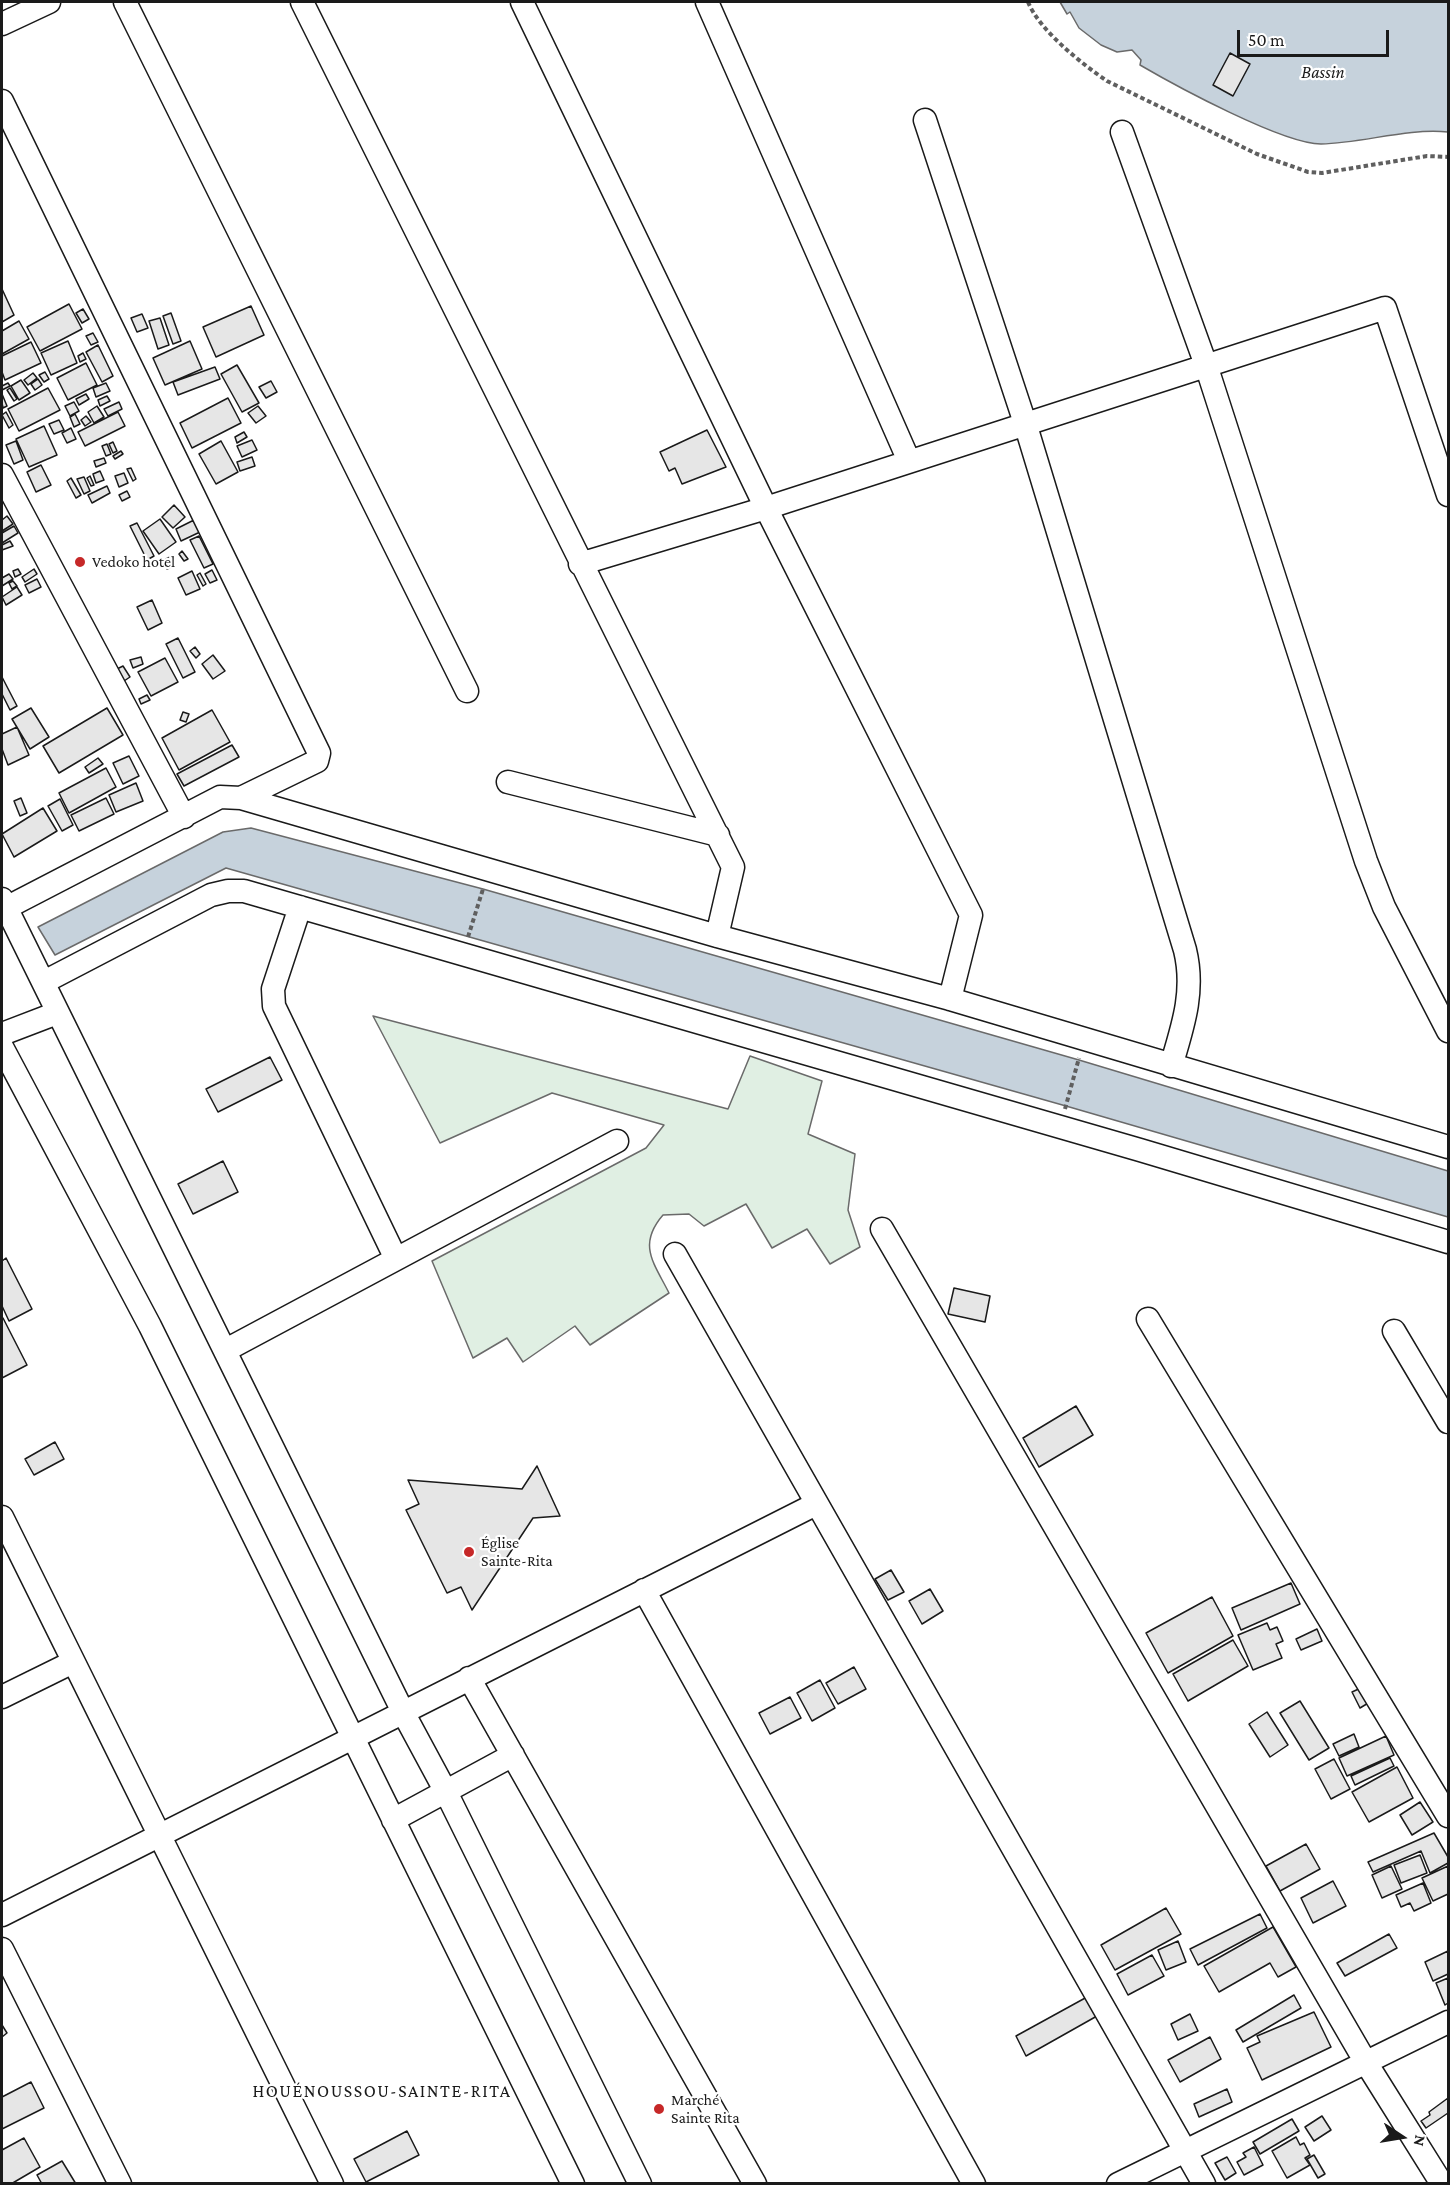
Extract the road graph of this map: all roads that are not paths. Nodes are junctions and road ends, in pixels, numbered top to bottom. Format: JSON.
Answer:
{"nodes":[{"id":1,"x":49,"y":2,"type":"edge"},
{"id":2,"x":125,"y":2,"type":"edge"},
{"id":3,"x":302,"y":2,"type":"edge"},
{"id":4,"x":522,"y":2,"type":"edge"},
{"id":5,"x":707,"y":2,"type":"edge"},
{"id":6,"x":2,"y":24,"type":"edge"},
{"id":7,"x":2,"y":101,"type":"edge"},
{"id":8,"x":926,"y":120,"type":"dead end"},
{"id":9,"x":1122,"y":132,"type":"dead end"},
{"id":10,"x":1206,"y":365,"type":"junction"},
{"id":11,"x":1025,"y":423,"type":"junction"},
{"id":12,"x":909,"y":461,"type":"junction"},
{"id":13,"x":2,"y":475,"type":"edge"},
{"id":14,"x":1449,"y":495,"type":"edge"},
{"id":15,"x":766,"y":508,"type":"junction"},
{"id":16,"x":580,"y":564,"type":"junction"},
{"id":17,"x":467,"y":691,"type":"dead end"},
{"id":18,"x":508,"y":782,"type":"dead end"},
{"id":19,"x":241,"y":798,"type":"junction"},
{"id":20,"x":184,"y":817,"type":"junction"},
{"id":21,"x":718,"y":835,"type":"junction"},
{"id":22,"x":3,"y":906,"type":"edge"},
{"id":23,"x":300,"y":907,"type":"junction"},
{"id":24,"x":717,"y":936,"type":"junction"},
{"id":25,"x":44,"y":982,"type":"junction"},
{"id":26,"x":950,"y":999,"type":"junction"},
{"id":27,"x":57,"y":1013,"type":"junction"},
{"id":28,"x":1449,"y":1031,"type":"edge"},
{"id":29,"x":2,"y":1034,"type":"edge"},
{"id":30,"x":2,"y":1047,"type":"edge"},
{"id":31,"x":1171,"y":1066,"type":"junction"},
{"id":32,"x":617,"y":1141,"type":"dead end"},
{"id":33,"x":1449,"y":1147,"type":"edge"},
{"id":34,"x":882,"y":1229,"type":"dead end"},
{"id":35,"x":1449,"y":1242,"type":"edge"},
{"id":36,"x":675,"y":1254,"type":"dead end"},
{"id":37,"x":396,"y":1259,"type":"junction"},
{"id":38,"x":1148,"y":1319,"type":"dead end"},
{"id":39,"x":1394,"y":1331,"type":"dead end"},
{"id":40,"x":226,"y":1350,"type":"junction"},
{"id":41,"x":1449,"y":1422,"type":"edge"},
{"id":42,"x":816,"y":1504,"type":"junction"},
{"id":43,"x":2,"y":1517,"type":"edge"},
{"id":44,"x":644,"y":1590,"type":"junction"},
{"id":45,"x":73,"y":1662,"type":"junction"},
{"id":46,"x":469,"y":1678,"type":"junction"},
{"id":47,"x":2,"y":1697,"type":"edge"},
{"id":48,"x":404,"y":1714,"type":"junction"},
{"id":49,"x":352,"y":1738,"type":"junction"},
{"id":50,"x":513,"y":1755,"type":"junction"},
{"id":51,"x":446,"y":1792,"type":"junction"},
{"id":52,"x":1449,"y":1816,"type":"edge"},
{"id":53,"x":393,"y":1820,"type":"junction"},
{"id":54,"x":159,"y":1835,"type":"junction"},
{"id":55,"x":2,"y":1915,"type":"edge"},
{"id":56,"x":2,"y":1949,"type":"edge"},
{"id":57,"x":1449,"y":2022,"type":"edge"},
{"id":58,"x":1365,"y":2061,"type":"junction"},
{"id":59,"x":1184,"y":2150,"type":"junction"},
{"id":60,"x":120,"y":2184,"type":"edge"},
{"id":61,"x":332,"y":2184,"type":"edge"},
{"id":62,"x":573,"y":2184,"type":"edge"},
{"id":63,"x":640,"y":2184,"type":"edge"},
{"id":64,"x":755,"y":2184,"type":"edge"},
{"id":65,"x":974,"y":2184,"type":"edge"},
{"id":66,"x":1118,"y":2184,"type":"edge"},
{"id":67,"x":1204,"y":2184,"type":"edge"},
{"id":68,"x":1442,"y":2184,"type":"edge"}],
"edges":[{"from":1,"to":6,"type":"street"},
{"from":2,"to":17,"type":"street"},
{"from":3,"to":16,"type":"street"},
{"from":4,"to":15,"type":"street"},
{"from":5,"to":12,"type":"street"},
{"from":7,"to":19,"type":"street"},
{"from":8,"to":11,"type":"street"},
{"from":9,"to":10,"type":"street"},
{"from":10,"to":11,"type":"street"},
{"from":10,"to":14,"type":"street"},
{"from":10,"to":28,"type":"street"},
{"from":11,"to":12,"type":"street"},
{"from":11,"to":31,"type":"street"},
{"from":12,"to":15,"type":"street"},
{"from":13,"to":20,"type":"street"},
{"from":15,"to":16,"type":"street"},
{"from":15,"to":26,"type":"street"},
{"from":16,"to":21,"type":"street"},
{"from":18,"to":21,"type":"street"},
{"from":19,"to":20,"type":"street"},
{"from":19,"to":24,"type":"street"},
{"from":20,"to":22,"type":"street"},
{"from":21,"to":24,"type":"street"},
{"from":22,"to":25,"type":"street"},
{"from":23,"to":25,"type":"street"},
{"from":23,"to":35,"type":"street"},
{"from":23,"to":37,"type":"street"},
{"from":24,"to":26,"type":"street"},
{"from":25,"to":27,"type":"street"},
{"from":26,"to":31,"type":"street"},
{"from":27,"to":29,"type":"street"},
{"from":27,"to":40,"type":"street"},
{"from":30,"to":49,"type":"street"},
{"from":31,"to":33,"type":"street"},
{"from":32,"to":37,"type":"street"},
{"from":34,"to":58,"type":"street"},
{"from":36,"to":42,"type":"street"},
{"from":37,"to":40,"type":"street"},
{"from":38,"to":52,"type":"street"},
{"from":39,"to":41,"type":"street"},
{"from":40,"to":48,"type":"street"},
{"from":42,"to":44,"type":"street"},
{"from":42,"to":59,"type":"street"},
{"from":43,"to":45,"type":"street"},
{"from":44,"to":46,"type":"street"},
{"from":44,"to":65,"type":"street"},
{"from":45,"to":47,"type":"street"},
{"from":45,"to":54,"type":"street"},
{"from":46,"to":48,"type":"street"},
{"from":46,"to":50,"type":"street"},
{"from":48,"to":49,"type":"street"},
{"from":48,"to":51,"type":"street"},
{"from":49,"to":53,"type":"street"},
{"from":49,"to":54,"type":"street"},
{"from":50,"to":51,"type":"street"},
{"from":50,"to":64,"type":"street"},
{"from":51,"to":53,"type":"street"},
{"from":51,"to":63,"type":"street"},
{"from":53,"to":62,"type":"street"},
{"from":54,"to":55,"type":"street"},
{"from":54,"to":61,"type":"street"},
{"from":56,"to":60,"type":"street"},
{"from":57,"to":58,"type":"street"},
{"from":58,"to":59,"type":"street"},
{"from":58,"to":68,"type":"street"},
{"from":59,"to":66,"type":"street"},
{"from":59,"to":67,"type":"street"}]}
